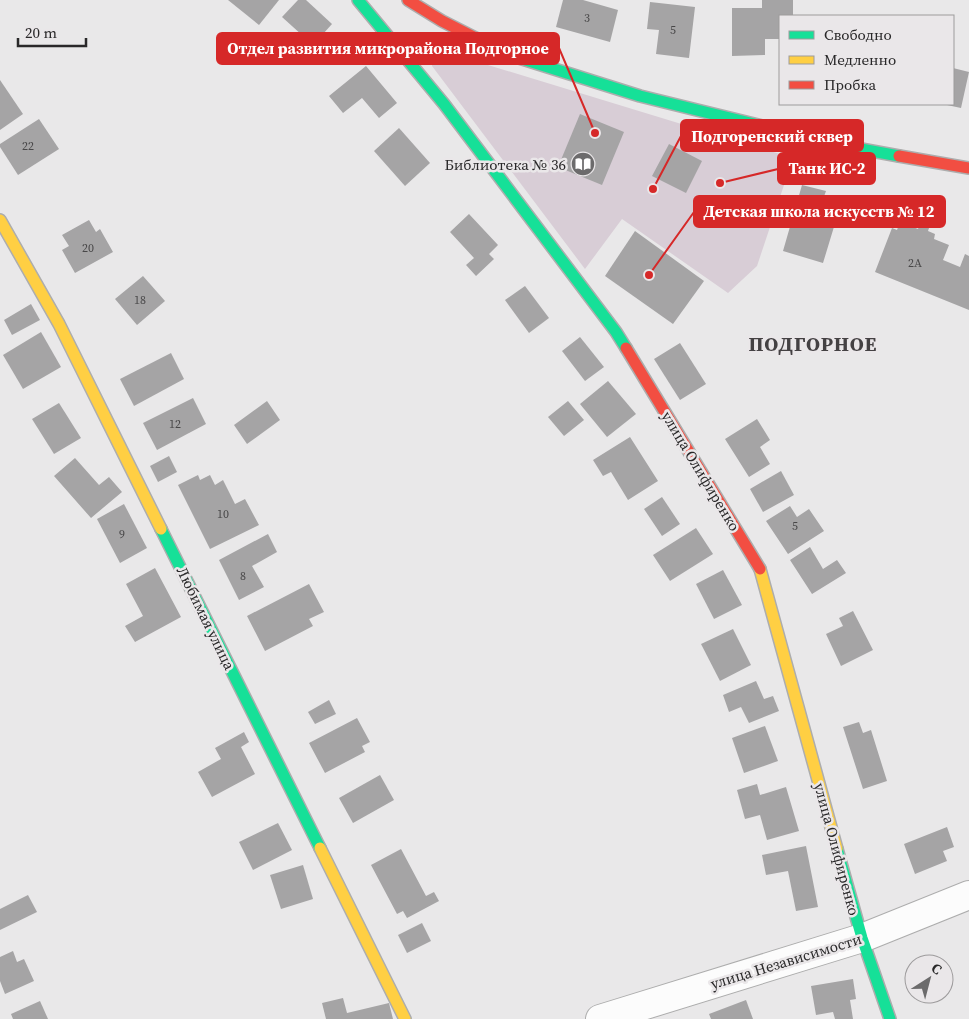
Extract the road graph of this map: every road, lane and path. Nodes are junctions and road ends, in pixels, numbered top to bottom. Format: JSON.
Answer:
{"nodes":[{"id":1,"x":358,"y":0,"type":"edge"},
{"id":2,"x":408,"y":0,"type":"edge"},
{"id":3,"x":969,"y":168,"type":"edge"},
{"id":4,"x":0,"y":220,"type":"edge"},
{"id":5,"x":969,"y":894,"type":"edge"},
{"id":6,"x":862,"y":938,"type":"junction"},
{"id":7,"x":405,"y":1019,"type":"edge"},
{"id":8,"x":600,"y":1019,"type":"edge"},
{"id":9,"x":890,"y":1019,"type":"edge"}],
"edges":[{"from":1,"to":6,"type":"street","name":"улица Олифиренко"},
{"from":2,"to":3,"type":"street"},
{"from":4,"to":7,"type":"street","name":"Любимая улица"},
{"from":5,"to":6,"type":"street","name":"улица Независимости"},
{"from":6,"to":8,"type":"street","name":"улица Независимости"},
{"from":6,"to":9,"type":"street","name":"улица Олифиренко"}]}
